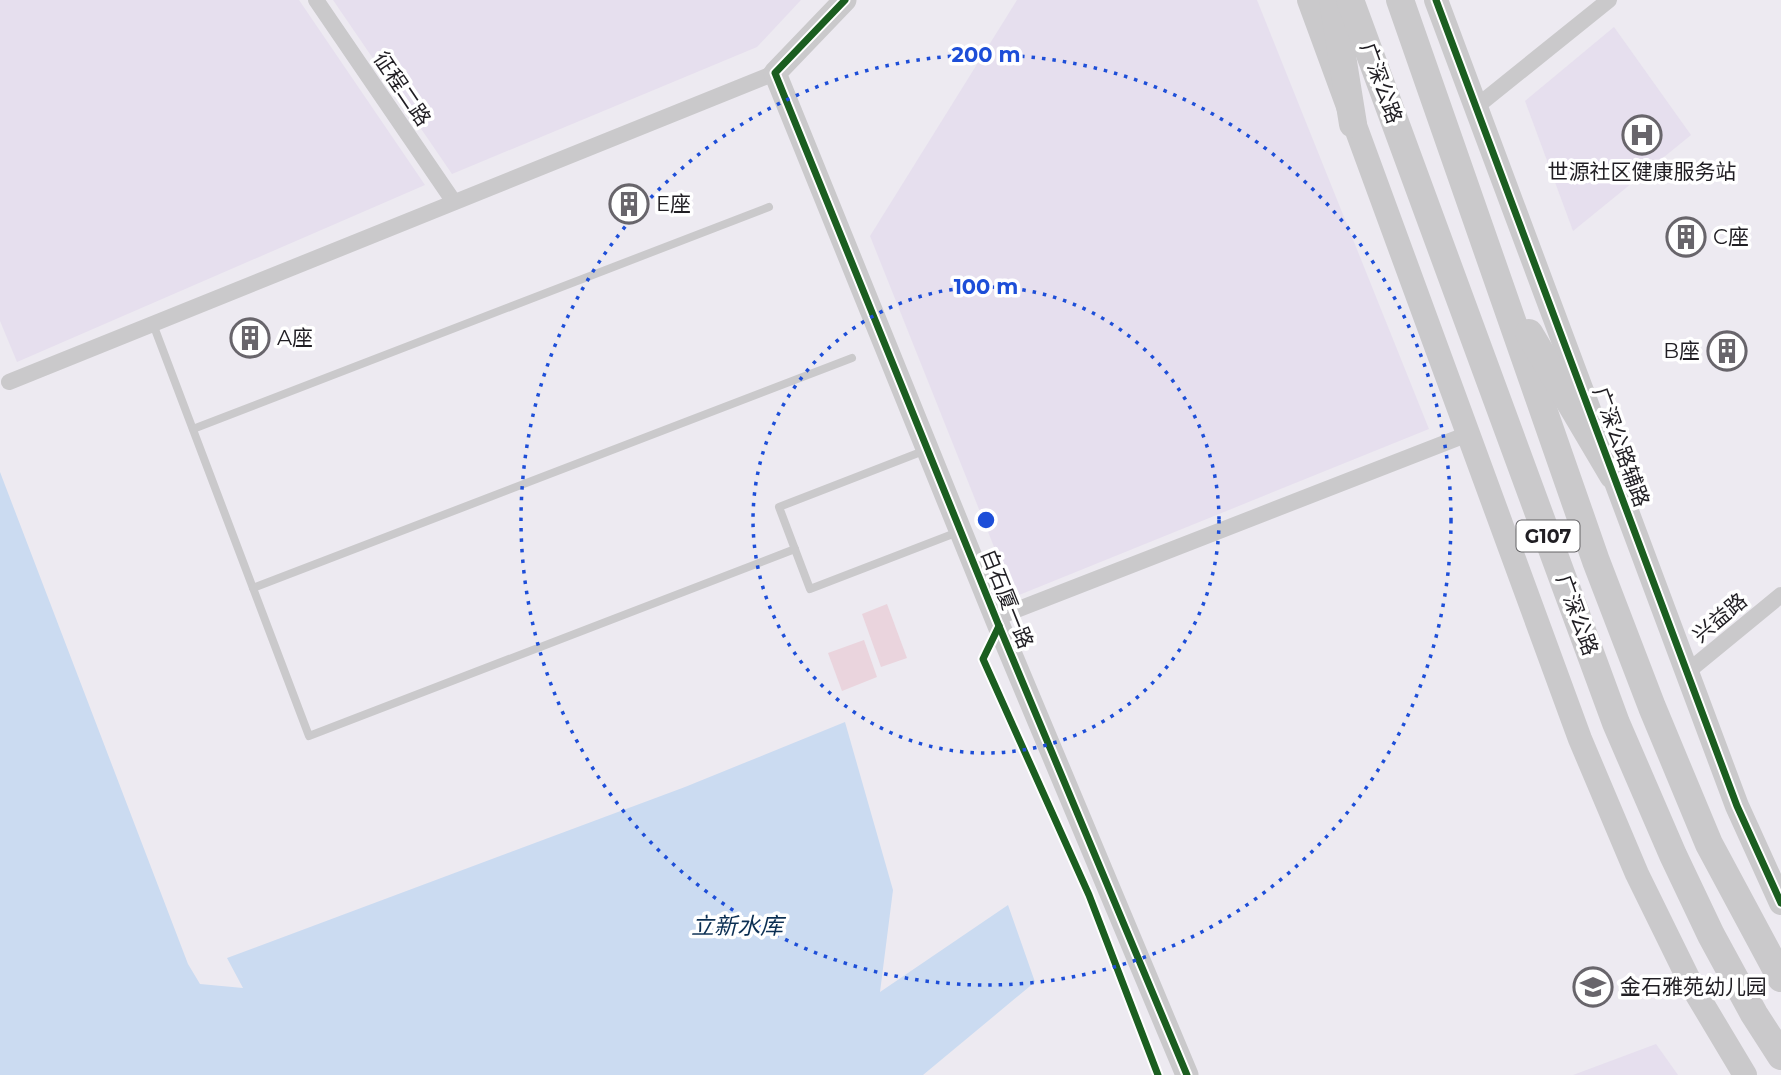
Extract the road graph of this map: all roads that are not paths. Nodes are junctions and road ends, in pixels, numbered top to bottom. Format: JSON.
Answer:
{"nodes":[{"id":1,"x":316,"y":0,"type":"edge"},
{"id":2,"x":845,"y":0,"type":"edge"},
{"id":3,"x":1309,"y":0,"type":"edge"},
{"id":4,"x":1333,"y":0,"type":"edge"},
{"id":5,"x":1350,"y":0,"type":"edge"},
{"id":6,"x":1400,"y":0,"type":"edge"},
{"id":7,"x":1436,"y":0,"type":"edge"},
{"id":8,"x":1609,"y":0,"type":"edge"},
{"id":9,"x":775,"y":73,"type":"junction"},
{"id":10,"x":1476,"y":107,"type":"junction"},
{"id":11,"x":1353,"y":124,"type":"junction"},
{"id":12,"x":454,"y":202,"type":"junction"},
{"id":13,"x":769,"y":207,"type":"dead end"},
{"id":14,"x":1498,"y":280,"type":"junction"},
{"id":15,"x":153,"y":324,"type":"junction"},
{"id":16,"x":852,"y":358,"type":"dead end"},
{"id":17,"x":9,"y":382,"type":"dead end"},
{"id":18,"x":193,"y":429,"type":"junction"},
{"id":19,"x":1468,"y":433,"type":"junction"},
{"id":20,"x":927,"y":450,"type":"junction"},
{"id":21,"x":1613,"y":475,"type":"junction"},
{"id":22,"x":961,"y":531,"type":"junction"},
{"id":23,"x":795,"y":549,"type":"junction"},
{"id":24,"x":253,"y":588,"type":"junction"},
{"id":25,"x":1781,"y":594,"type":"edge"},
{"id":26,"x":996,"y":618,"type":"junction"},
{"id":27,"x":1686,"y":673,"type":"junction"},
{"id":28,"x":1781,"y":903,"type":"edge"},
{"id":29,"x":1781,"y":978,"type":"edge"},
{"id":30,"x":1781,"y":1056,"type":"edge"},
{"id":31,"x":1187,"y":1075,"type":"edge"},
{"id":32,"x":1745,"y":1075,"type":"edge"}],
"edges":[{"from":1,"to":12,"type":"street","name":"征程二路"},
{"from":2,"to":9,"type":"street"},
{"from":3,"to":11,"type":"main road"},
{"from":4,"to":11,"type":"highway"},
{"from":5,"to":30,"type":"highway","name":"广深公路","number":"G107"},
{"from":6,"to":14,"type":"highway","name":"广深公路","number":"G107"},
{"from":7,"to":10,"type":"main road","name":"广深公路辅路"},
{"from":8,"to":10,"type":"street"},
{"from":9,"to":12,"type":"street"},
{"from":9,"to":20,"type":"street","name":"白石厦一路"},
{"from":10,"to":21,"type":"main road","name":"广深公路辅路"},
{"from":11,"to":19,"type":"main road"},
{"from":12,"to":15,"type":"street"},
{"from":13,"to":18,"type":"lane"},
{"from":14,"to":21,"type":"highway"},
{"from":14,"to":29,"type":"highway","name":"广深公路","number":"G107"},
{"from":15,"to":17,"type":"street"},
{"from":15,"to":18,"type":"lane"},
{"from":16,"to":24,"type":"lane"},
{"from":18,"to":24,"type":"lane"},
{"from":19,"to":26,"type":"street"},
{"from":19,"to":32,"type":"main road"},
{"from":20,"to":22,"type":"street","name":"白石厦一路"},
{"from":20,"to":23,"type":"lane"},
{"from":21,"to":27,"type":"main road","name":"广深公路辅路"},
{"from":22,"to":23,"type":"lane"},
{"from":22,"to":26,"type":"street","name":"白石厦一路"},
{"from":23,"to":24,"type":"lane"},
{"from":25,"to":27,"type":"street","name":"兴益路"},
{"from":26,"to":31,"type":"street","name":"白石厦一路"},
{"from":27,"to":28,"type":"main road","name":"广深公路辅路"}]}
